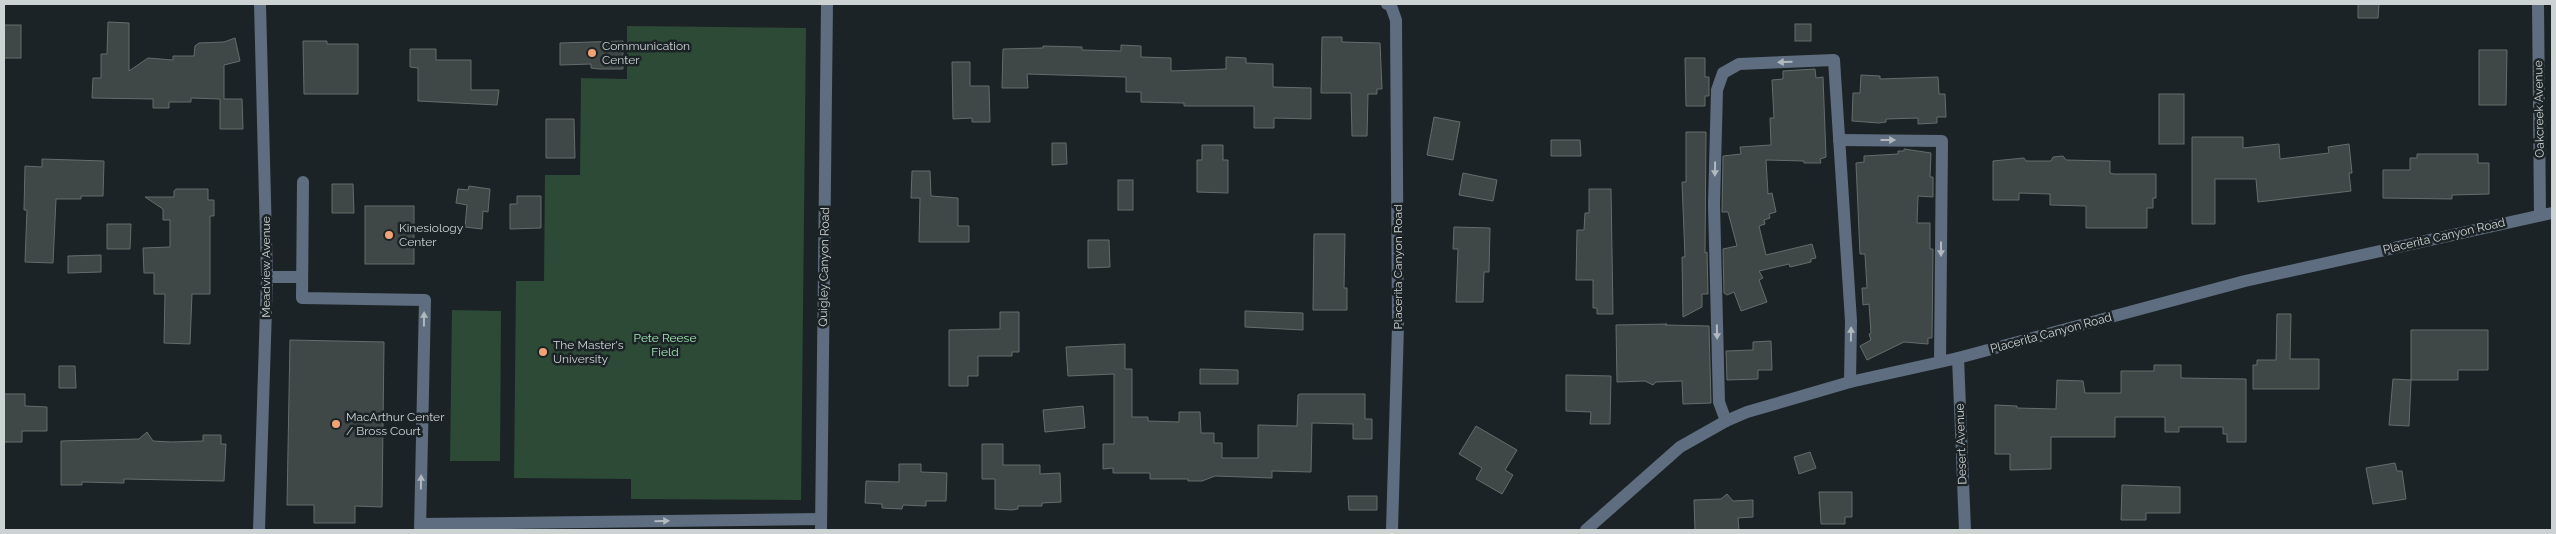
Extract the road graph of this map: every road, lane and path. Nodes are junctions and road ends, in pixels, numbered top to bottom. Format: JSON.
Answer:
{"nodes":[{"id":1,"x":260,"y":4,"type":"edge"},
{"id":2,"x":827,"y":4,"type":"edge"},
{"id":3,"x":2538,"y":4,"type":"edge"},
{"id":4,"x":1389,"y":5,"type":"edge"},
{"id":5,"x":1839,"y":140,"type":"junction"},
{"id":6,"x":303,"y":182,"type":"dead end"},
{"id":7,"x":2546,"y":214,"type":"edge"},
{"id":8,"x":267,"y":277,"type":"junction"},
{"id":9,"x":302,"y":277,"type":"junction"},
{"id":10,"x":1958,"y":358,"type":"junction"},
{"id":11,"x":1940,"y":361,"type":"junction"},
{"id":12,"x":1850,"y":382,"type":"junction"},
{"id":13,"x":1726,"y":421,"type":"junction"},
{"id":14,"x":821,"y":525,"type":"edge"},
{"id":15,"x":420,"y":527,"type":"edge"},
{"id":16,"x":1589,"y":529,"type":"edge"},
{"id":17,"x":259,"y":530,"type":"edge"},
{"id":18,"x":1392,"y":530,"type":"edge"},
{"id":19,"x":1965,"y":530,"type":"edge"}],
"edges":[{"from":1,"to":8,"type":"street","name":"Meadview Avenue"},
{"from":2,"to":14,"type":"street","name":"Quigley Canyon Road"},
{"from":3,"to":7,"type":"street","name":"Oakcreek Avenue"},
{"from":4,"to":18,"type":"street","name":"Placerita Canyon Road"},
{"from":5,"to":11,"type":"street","one_way":true},
{"from":12,"to":5,"type":"street","one_way":true},
{"from":5,"to":13,"type":"street","one_way":true},
{"from":6,"to":9,"type":"street"},
{"from":7,"to":10,"type":"street","name":"Placerita Canyon Road"},
{"from":8,"to":9,"type":"street"},
{"from":8,"to":17,"type":"street","name":"Meadview Avenue"},
{"from":15,"to":9,"type":"street","one_way":true},
{"from":10,"to":11,"type":"street","name":"Placerita Canyon Road"},
{"from":10,"to":19,"type":"street","name":"Desert Avenue"},
{"from":11,"to":12,"type":"street","name":"Placerita Canyon Road"},
{"from":12,"to":13,"type":"street","name":"Placerita Canyon Road"},
{"from":13,"to":16,"type":"street","name":"Placerita Canyon Road"},
{"from":15,"to":14,"type":"street","one_way":true}]}
